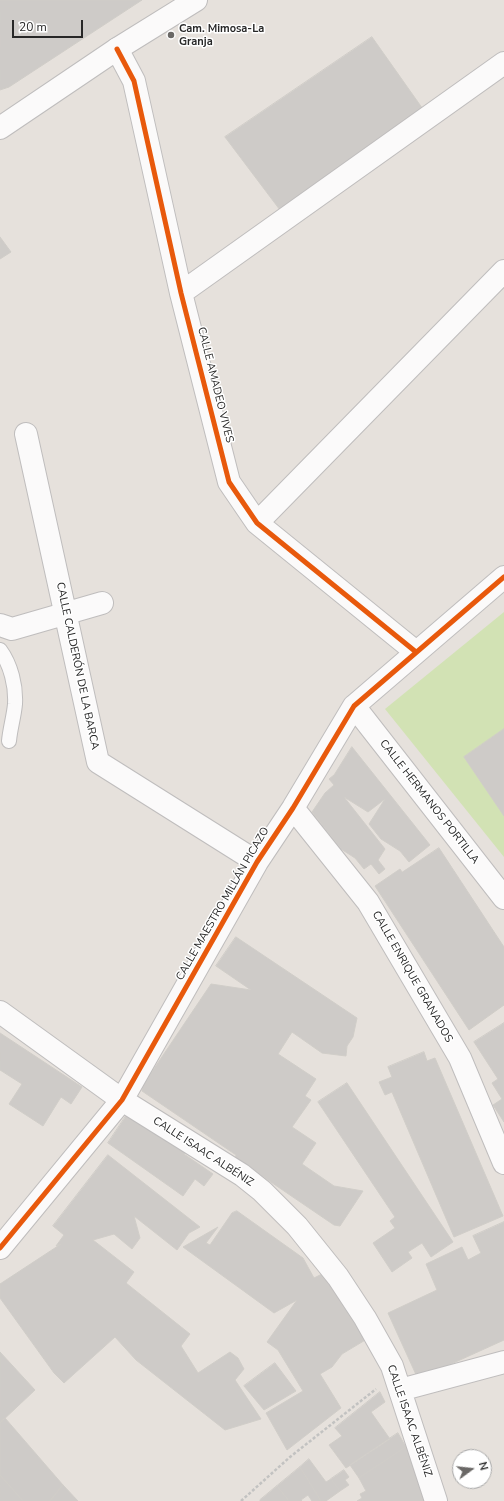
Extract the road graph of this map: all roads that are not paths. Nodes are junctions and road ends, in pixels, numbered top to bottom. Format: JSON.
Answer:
{"nodes":[{"id":1,"x":196,"y":0,"type":"edge"},
{"id":2,"x":117,"y":49,"type":"junction"},
{"id":3,"x":504,"y":63,"type":"edge"},
{"id":4,"x":0,"y":128,"type":"edge"},
{"id":5,"x":504,"y":271,"type":"edge"},
{"id":6,"x":181,"y":292,"type":"junction"},
{"id":7,"x":26,"y":434,"type":"dead end"},
{"id":8,"x":257,"y":523,"type":"junction"},
{"id":9,"x":504,"y":577,"type":"edge"},
{"id":10,"x":102,"y":603,"type":"dead end"},
{"id":11,"x":65,"y":614,"type":"junction"},
{"id":12,"x":0,"y":625,"type":"edge"},
{"id":13,"x":0,"y":650,"type":"edge"},
{"id":14,"x":416,"y":652,"type":"junction"},
{"id":15,"x":354,"y":706,"type":"junction"},
{"id":16,"x":9,"y":741,"type":"dead end"},
{"id":17,"x":293,"y":808,"type":"junction"},
{"id":18,"x":257,"y":862,"type":"junction"},
{"id":19,"x":504,"y":898,"type":"edge"},
{"id":20,"x":0,"y":1012,"type":"edge"},
{"id":21,"x":122,"y":1100,"type":"junction"},
{"id":22,"x":504,"y":1163,"type":"edge"},
{"id":23,"x":0,"y":1248,"type":"edge"},
{"id":24,"x":504,"y":1362,"type":"edge"},
{"id":25,"x":398,"y":1385,"type":"junction"},
{"id":26,"x":436,"y":1501,"type":"edge"}],
"edges":[{"from":1,"to":2,"type":"street"},
{"from":2,"to":4,"type":"street"},
{"from":2,"to":6,"type":"street","name":"CALLE AMADEO VIVES"},
{"from":3,"to":6,"type":"street"},
{"from":5,"to":8,"type":"street"},
{"from":6,"to":8,"type":"street","name":"CALLE AMADEO VIVES"},
{"from":7,"to":11,"type":"street","name":"CALLE CALDERÓN DE LA BARCA"},
{"from":8,"to":14,"type":"street","name":"CALLE AMADEO VIVES"},
{"from":9,"to":14,"type":"street","name":"CALLE MAESTRO MILLÁN PICAZO"},
{"from":10,"to":11,"type":"street"},
{"from":11,"to":12,"type":"street"},
{"from":11,"to":18,"type":"street","name":"CALLE CALDERÓN DE LA BARCA"},
{"from":13,"to":16,"type":"lane"},
{"from":14,"to":15,"type":"street","name":"CALLE MAESTRO MILLÁN PICAZO"},
{"from":15,"to":17,"type":"street","name":"CALLE MAESTRO MILLÁN PICAZO"},
{"from":15,"to":19,"type":"street","name":"CALLE HERMANOS PORTILLA"},
{"from":17,"to":18,"type":"street","name":"CALLE MAESTRO MILLÁN PICAZO"},
{"from":17,"to":22,"type":"street","name":"CALLE ENRIQUE GRANADOS"},
{"from":18,"to":21,"type":"street","name":"CALLE MAESTRO MILLÁN PICAZO"},
{"from":20,"to":21,"type":"street","name":"CALLE ISAAC ALBÉNIZ"},
{"from":21,"to":23,"type":"street","name":"CALLE MAESTRO MILLÁN PICAZO"},
{"from":21,"to":25,"type":"street","name":"CALLE ISAAC ALBÉNIZ"},
{"from":24,"to":25,"type":"street"},
{"from":25,"to":26,"type":"street","name":"CALLE ISAAC ALBÉNIZ"}]}
